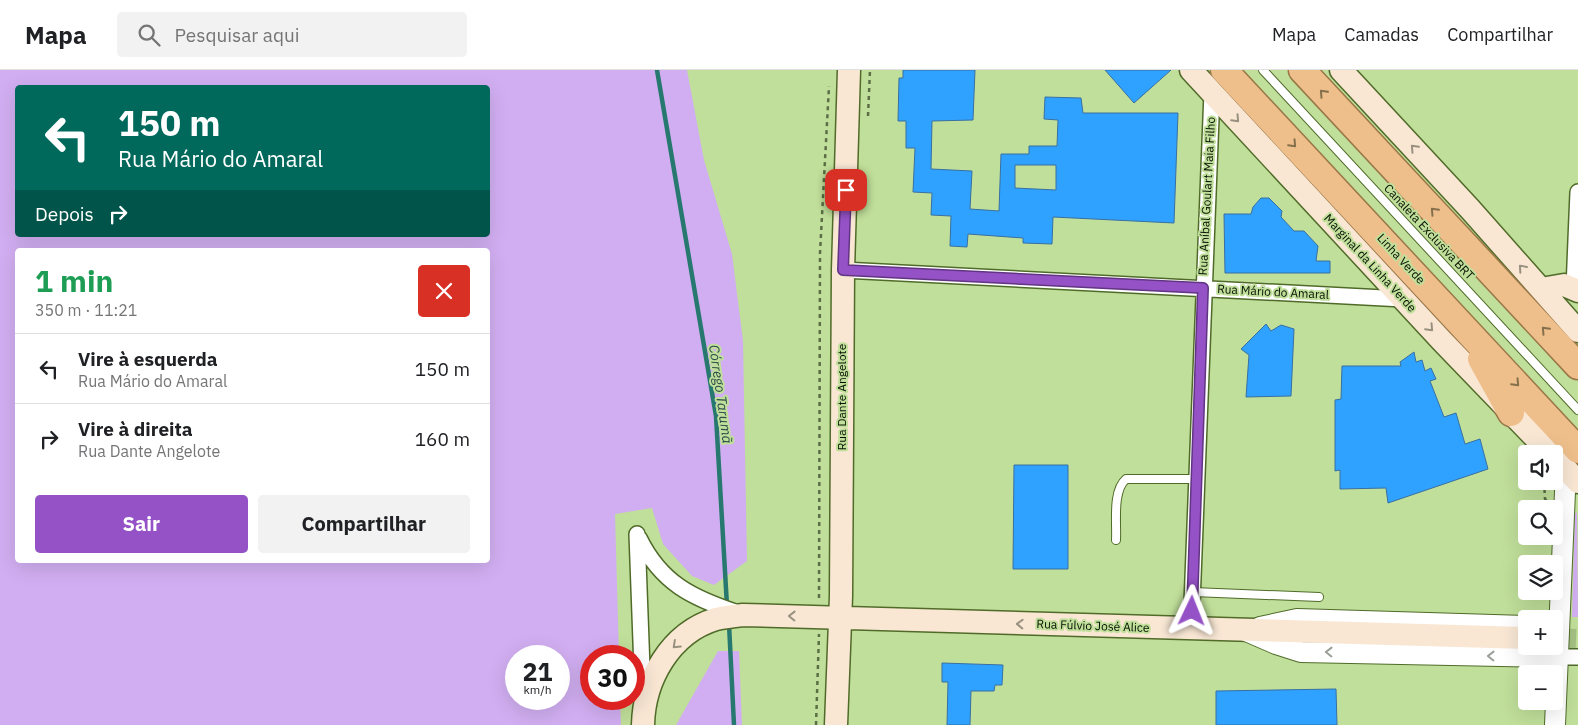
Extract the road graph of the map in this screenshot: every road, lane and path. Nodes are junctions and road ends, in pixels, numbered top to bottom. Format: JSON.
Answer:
{"nodes":[{"id":1,"x":850,"y":70,"type":"edge"},
{"id":2,"x":1191,"y":70,"type":"edge"},
{"id":3,"x":1263,"y":70,"type":"edge"},
{"id":4,"x":1302,"y":70,"type":"edge"},
{"id":5,"x":1341,"y":70,"type":"edge"},
{"id":6,"x":829,"y":80,"type":"dead end"},
{"id":7,"x":1218,"y":81,"type":"edge"},
{"id":8,"x":1578,"y":192,"type":"edge"},
{"id":9,"x":843,"y":270,"type":"junction"},
{"id":10,"x":1203,"y":288,"type":"junction"},
{"id":11,"x":1576,"y":289,"type":"edge"},
{"id":12,"x":1541,"y":290,"type":"junction"},
{"id":13,"x":1403,"y":299,"type":"junction"},
{"id":14,"x":1460,"y":322,"type":"junction"},
{"id":15,"x":1578,"y":330,"type":"edge"},
{"id":16,"x":1578,"y":366,"type":"edge"},
{"id":17,"x":1578,"y":410,"type":"edge"},
{"id":18,"x":1511,"y":413,"type":"junction"},
{"id":19,"x":1565,"y":462,"type":"edge"},
{"id":20,"x":1196,"y":479,"type":"junction"},
{"id":21,"x":1544,"y":490,"type":"edge"},
{"id":22,"x":1545,"y":499,"type":"dead end"},
{"id":23,"x":1116,"y":540,"type":"dead end"},
{"id":24,"x":1193,"y":592,"type":"junction"},
{"id":25,"x":819,"y":596,"type":"dead end"},
{"id":26,"x":1319,"y":597,"type":"dead end"},
{"id":27,"x":1557,"y":610,"type":"edge"},
{"id":28,"x":717,"y":613,"type":"junction"},
{"id":29,"x":840,"y":618,"type":"junction"},
{"id":30,"x":1518,"y":626,"type":"edge"},
{"id":31,"x":1191,"y":629,"type":"junction"},
{"id":32,"x":1246,"y":631,"type":"junction"},
{"id":33,"x":819,"y":636,"type":"dead end"},
{"id":34,"x":1518,"y":638,"type":"edge"},
{"id":35,"x":1558,"y":657,"type":"junction"},
{"id":36,"x":1578,"y":657,"type":"edge"},
{"id":37,"x":643,"y":724,"type":"edge"},
{"id":38,"x":816,"y":725,"type":"edge"},
{"id":39,"x":836,"y":725,"type":"edge"},
{"id":40,"x":1554,"y":725,"type":"edge"}],
"edges":[{"from":1,"to":9,"type":"main road","name":"Rua Dante Angelote"},
{"from":2,"to":7,"type":"main road","name":"Marginal da Linha Verde"},
{"from":3,"to":17,"type":"lane","name":"Canaleta Exclusiva BRT"},
{"from":16,"to":4,"type":"highway","one_way":true},
{"from":12,"to":5,"type":"main road","one_way":true},
{"from":6,"to":25,"type":"path"},
{"from":7,"to":10,"type":"street","name":"Rua Aníbal Goulart Maia Filho"},
{"from":7,"to":13,"type":"main road","name":"Marginal da Linha Verde","one_way":true},
{"from":7,"to":14,"type":"highway","name":"Linha Verde","one_way":true},
{"from":8,"to":11,"type":"street"},
{"from":9,"to":10,"type":"street","name":"Rua Mário do Amaral"},
{"from":9,"to":29,"type":"main road","name":"Rua Dante Angelote"},
{"from":10,"to":13,"type":"street","name":"Rua Mário do Amaral"},
{"from":10,"to":20,"type":"street","name":"Rua Aníbal Goulart Maia Filho"},
{"from":11,"to":12,"type":"main road"},
{"from":12,"to":15,"type":"main road"},
{"from":13,"to":18,"type":"main road","name":"Marginal da Linha Verde","one_way":true},
{"from":14,"to":18,"type":"highway"},
{"from":14,"to":19,"type":"highway","name":"Linha Verde","one_way":true},
{"from":18,"to":19,"type":"main road","name":"Marginal da Linha Verde"},
{"from":19,"to":27,"type":"street"},
{"from":20,"to":23,"type":"lane"},
{"from":20,"to":24,"type":"street","name":"Rua Aníbal Goulart Maia Filho"},
{"from":21,"to":22,"type":"path"},
{"from":24,"to":26,"type":"lane"},
{"from":24,"to":31,"type":"street","name":"Rua Aníbal Goulart Maia Filho"},
{"from":29,"to":28,"type":"main road","name":"Rua Fúlvio José Alice","one_way":true},
{"from":28,"to":37,"type":"main road","name":"Rua Fúlvio José Alice","one_way":true},
{"from":28,"to":37,"type":"street"},
{"from":31,"to":29,"type":"main road","name":"Rua Fúlvio José Alice","one_way":true},
{"from":29,"to":39,"type":"main road","name":"Rua Dante Angelote"},
{"from":30,"to":32,"type":"street"},
{"from":31,"to":32,"type":"main road","name":"Rua Fúlvio José Alice"},
{"from":32,"to":34,"type":"main road","name":"Rua Fúlvio José Alice"},
{"from":35,"to":32,"type":"street","one_way":true},
{"from":33,"to":38,"type":"path"},
{"from":35,"to":36,"type":"street"},
{"from":35,"to":40,"type":"street"}]}
